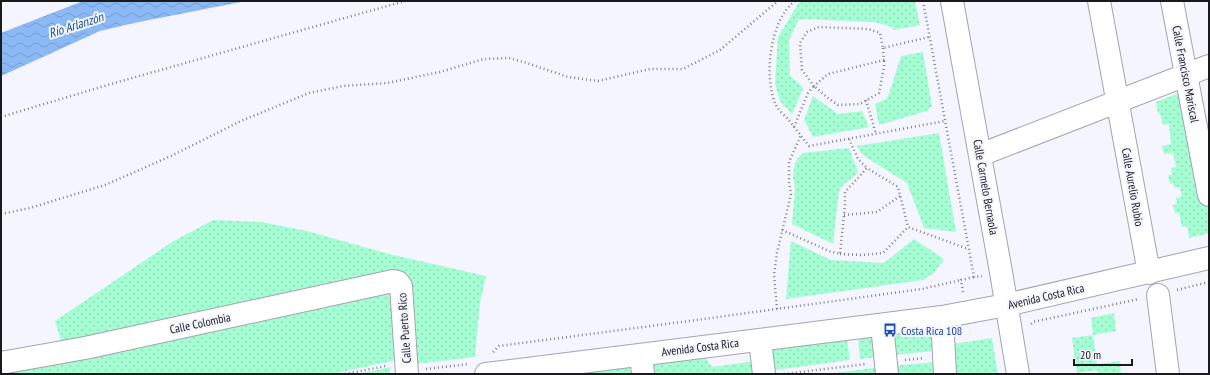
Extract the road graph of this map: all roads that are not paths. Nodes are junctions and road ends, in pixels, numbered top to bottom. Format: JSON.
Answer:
{"nodes":[{"id":1,"x":952,"y":1,"type":"edge"},
{"id":2,"x":1099,"y":1,"type":"edge"},
{"id":3,"x":1172,"y":1,"type":"edge"},
{"id":4,"x":1209,"y":66,"type":"edge"},
{"id":5,"x":1186,"y":74,"type":"junction"},
{"id":6,"x":1118,"y":101,"type":"junction"},
{"id":7,"x":980,"y":155,"type":"junction"},
{"id":8,"x":1209,"y":195,"type":"edge"},
{"id":9,"x":1209,"y":258,"type":"edge"},
{"id":10,"x":1149,"y":272,"type":"junction"},
{"id":11,"x":398,"y":282,"type":"joint"},
{"id":12,"x":1158,"y":295,"type":"road end"},
{"id":13,"x":1006,"y":305,"type":"junction"},
{"id":14,"x":942,"y":317,"type":"junction"},
{"id":15,"x":882,"y":325,"type":"junction"},
{"id":16,"x":760,"y":340,"type":"junction"},
{"id":17,"x":1,"y":363,"type":"edge"},
{"id":18,"x":642,"y":364,"type":"edge"},
{"id":19,"x":482,"y":365,"type":"edge"},
{"id":20,"x":945,"y":365,"type":"edge"},
{"id":21,"x":887,"y":368,"type":"edge"},
{"id":22,"x":406,"y":369,"type":"edge"},
{"id":23,"x":519,"y":372,"type":"edge"},
{"id":24,"x":764,"y":374,"type":"edge"},
{"id":25,"x":1018,"y":374,"type":"edge"},
{"id":26,"x":1168,"y":374,"type":"edge"}],
"edges":[{"from":1,"to":7,"type":"street","name":"Calle Carmelo Bernaola"},
{"from":2,"to":6,"type":"street","name":"Calle Aurelio Rubio"},
{"from":3,"to":5,"type":"street","name":"Calle Francisco Mariscal"},
{"from":4,"to":5,"type":"street"},
{"from":5,"to":6,"type":"street"},
{"from":5,"to":8,"type":"street","name":"Calle Francisco Mariscal"},
{"from":6,"to":7,"type":"street"},
{"from":6,"to":10,"type":"street","name":"Calle Aurelio Rubio"},
{"from":7,"to":13,"type":"street","name":"Calle Carmelo Bernaola"},
{"from":9,"to":10,"type":"street","name":"Avenida Costa Rica"},
{"from":10,"to":13,"type":"street","name":"Avenida Costa Rica"},
{"from":11,"to":17,"type":"street","name":"Calle Colombia"},
{"from":11,"to":22,"type":"street","name":"Calle Puerto Rico"},
{"from":12,"to":26,"type":"street"},
{"from":13,"to":14,"type":"street","name":"Avenida Costa Rica"},
{"from":13,"to":25,"type":"street","name":"Calle Carmelo Bernaola"},
{"from":14,"to":15,"type":"street","name":"Avenida Costa Rica"},
{"from":14,"to":20,"type":"street"},
{"from":15,"to":16,"type":"street","name":"Avenida Costa Rica"},
{"from":15,"to":21,"type":"street"},
{"from":16,"to":18,"type":"street","name":"Avenida Costa Rica"},
{"from":16,"to":24,"type":"street"},
{"from":18,"to":23,"type":"street","name":"Avenida Costa Rica"},
{"from":19,"to":23,"type":"street","name":"Avenida Costa Rica"}]}
